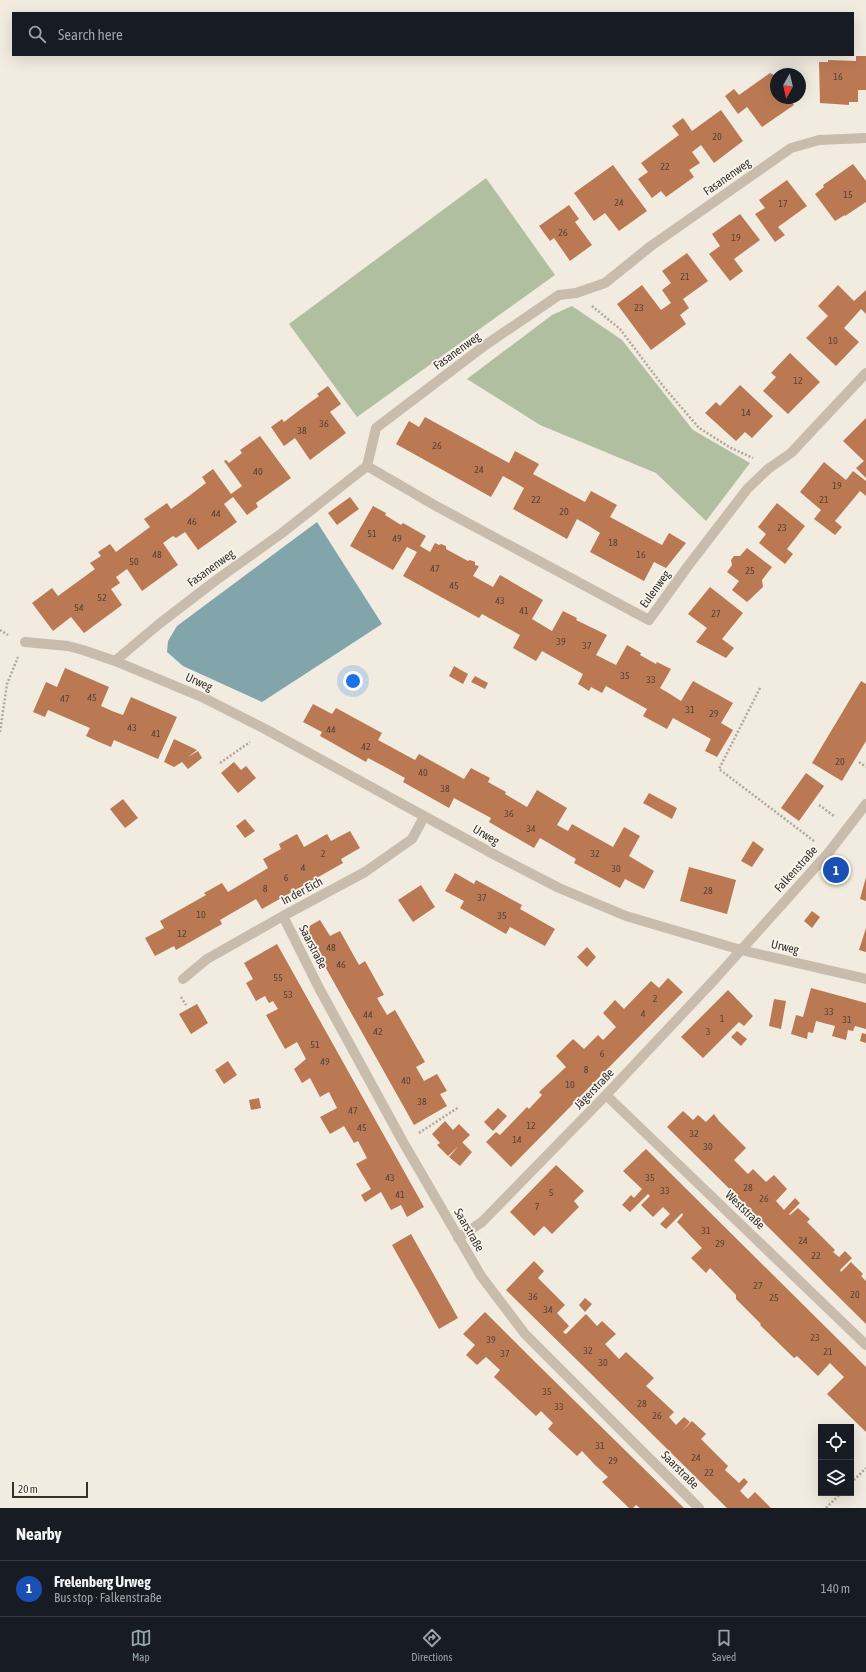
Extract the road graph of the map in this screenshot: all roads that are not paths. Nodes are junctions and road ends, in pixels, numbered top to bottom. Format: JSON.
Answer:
{"nodes":[{"id":1,"x":866,"y":138,"type":"edge"},
{"id":2,"x":866,"y":373,"type":"edge"},
{"id":3,"x":367,"y":466,"type":"junction"},
{"id":4,"x":25,"y":642,"type":"road end"},
{"id":5,"x":114,"y":661,"type":"junction"},
{"id":6,"x":866,"y":804,"type":"edge"},
{"id":7,"x":424,"y":817,"type":"junction"},
{"id":8,"x":282,"y":916,"type":"junction"},
{"id":9,"x":741,"y":950,"type":"junction"},
{"id":10,"x":183,"y":979,"type":"dead end"},
{"id":11,"x":866,"y":980,"type":"edge"},
{"id":12,"x":606,"y":1095,"type":"junction"},
{"id":13,"x":458,"y":1238,"type":"junction"},
{"id":14,"x":866,"y":1345,"type":"edge"},
{"id":15,"x":699,"y":1508,"type":"edge"}],
"edges":[{"from":1,"to":3,"type":"street","name":"Fasanenweg"},
{"from":2,"to":3,"type":"street","name":"Eulenweg"},
{"from":3,"to":5,"type":"street","name":"Fasanenweg"},
{"from":4,"to":5,"type":"street","name":"Urweg"},
{"from":5,"to":7,"type":"street","name":"Urweg"},
{"from":6,"to":9,"type":"street","name":"Falkenstraße"},
{"from":7,"to":8,"type":"street","name":"In der Eich"},
{"from":7,"to":9,"type":"street","name":"Urweg"},
{"from":8,"to":10,"type":"street","name":"In der Eich"},
{"from":8,"to":13,"type":"street","name":"Saarstraße"},
{"from":9,"to":11,"type":"street","name":"Urweg"},
{"from":9,"to":12,"type":"street","name":"Jägerstraße"},
{"from":12,"to":13,"type":"street","name":"Jägerstraße"},
{"from":12,"to":14,"type":"street","name":"Weststraße"},
{"from":13,"to":15,"type":"street","name":"Saarstraße"}]}
